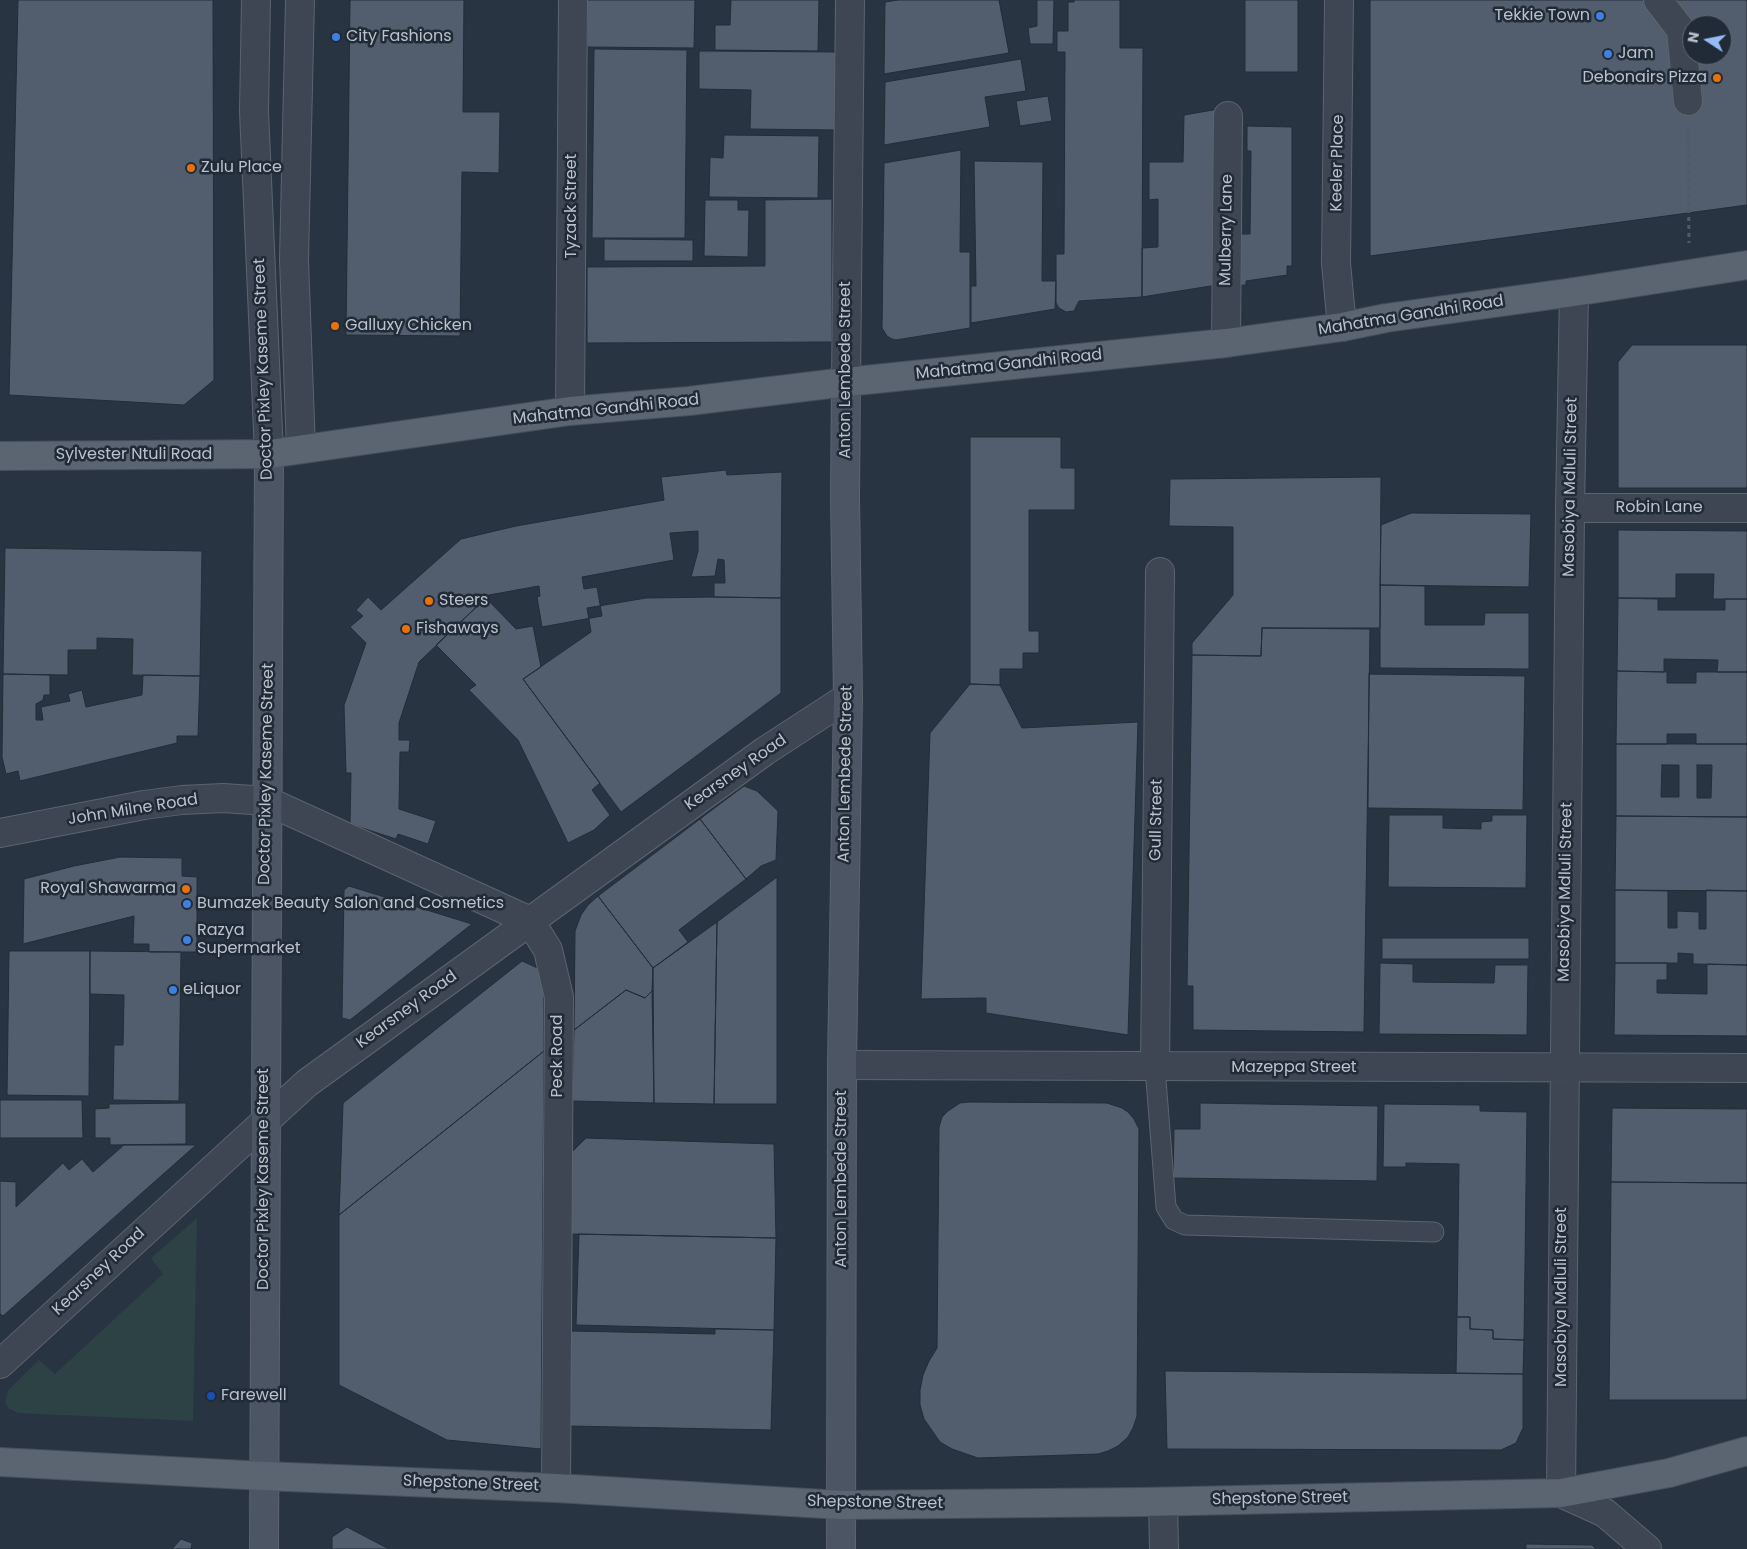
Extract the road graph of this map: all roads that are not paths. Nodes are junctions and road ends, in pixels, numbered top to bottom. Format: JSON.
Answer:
{"nodes":[{"id":1,"x":256,"y":0,"type":"edge"},
{"id":2,"x":300,"y":0,"type":"edge"},
{"id":3,"x":573,"y":0,"type":"edge"},
{"id":4,"x":850,"y":0,"type":"edge"},
{"id":5,"x":1339,"y":0,"type":"edge"},
{"id":6,"x":1658,"y":0,"type":"edge"},
{"id":7,"x":1688,"y":101,"type":"road end"},
{"id":8,"x":1228,"y":116,"type":"dead end"},
{"id":9,"x":1747,"y":265,"type":"edge"},
{"id":10,"x":1574,"y":292,"type":"junction"},
{"id":11,"x":1342,"y":326,"type":"junction"},
{"id":12,"x":1226,"y":343,"type":"junction"},
{"id":13,"x":846,"y":382,"type":"junction"},
{"id":14,"x":570,"y":412,"type":"junction"},
{"id":15,"x":301,"y":449,"type":"junction"},
{"id":16,"x":269,"y":454,"type":"junction"},
{"id":17,"x":0,"y":456,"type":"edge"},
{"id":18,"x":1570,"y":508,"type":"junction"},
{"id":19,"x":1747,"y":508,"type":"edge"},
{"id":20,"x":1160,"y":572,"type":"dead end"},
{"id":21,"x":848,"y":697,"type":"junction"},
{"id":22,"x":267,"y":800,"type":"junction"},
{"id":23,"x":0,"y":833,"type":"edge"},
{"id":24,"x":530,"y":921,"type":"junction"},
{"id":25,"x":842,"y":1065,"type":"junction"},
{"id":26,"x":1155,"y":1067,"type":"junction"},
{"id":27,"x":1747,"y":1068,"type":"edge"},
{"id":28,"x":1564,"y":1069,"type":"junction"},
{"id":29,"x":264,"y":1121,"type":"junction"},
{"id":30,"x":1434,"y":1232,"type":"dead end"},
{"id":31,"x":0,"y":1364,"type":"edge"},
{"id":32,"x":1747,"y":1451,"type":"edge"},
{"id":33,"x":0,"y":1462,"type":"edge"},
{"id":34,"x":264,"y":1476,"type":"junction"},
{"id":35,"x":556,"y":1488,"type":"junction"},
{"id":36,"x":1560,"y":1493,"type":"junction"},
{"id":37,"x":1163,"y":1502,"type":"junction"},
{"id":38,"x":841,"y":1505,"type":"junction"},
{"id":39,"x":264,"y":1549,"type":"edge"},
{"id":40,"x":841,"y":1549,"type":"edge"},
{"id":41,"x":1164,"y":1549,"type":"edge"},
{"id":42,"x":1647,"y":1549,"type":"edge"}],
"edges":[{"from":1,"to":16,"type":"street","name":"Doctor Pixley Kaseme Street"},
{"from":2,"to":15,"type":"street","name":"Doctor Pixley Kaseme Street"},
{"from":3,"to":14,"type":"street","name":"Tyzack Street"},
{"from":4,"to":13,"type":"street","name":"Anton Lembede Street"},
{"from":5,"to":11,"type":"street","name":"Keeler Place"},
{"from":6,"to":7,"type":"street"},
{"from":8,"to":12,"type":"street","name":"Mulberry Lane"},
{"from":9,"to":10,"type":"main road","name":"Mahatma Gandhi Road"},
{"from":10,"to":11,"type":"main road","name":"Mahatma Gandhi Road"},
{"from":10,"to":18,"type":"street","name":"Masobiya Mdluli Street"},
{"from":11,"to":12,"type":"main road","name":"Mahatma Gandhi Road"},
{"from":12,"to":13,"type":"main road","name":"Mahatma Gandhi Road"},
{"from":13,"to":14,"type":"main road","name":"Mahatma Gandhi Road"},
{"from":13,"to":21,"type":"main road","name":"Anton Lembede Street"},
{"from":14,"to":15,"type":"main road","name":"Mahatma Gandhi Road"},
{"from":15,"to":16,"type":"main road","name":"Mahatma Gandhi Road"},
{"from":16,"to":17,"type":"main road","name":"Sylvester Ntuli Road"},
{"from":16,"to":22,"type":"main road","name":"Doctor Pixley Kaseme Street"},
{"from":18,"to":19,"type":"street","name":"Robin Lane"},
{"from":18,"to":28,"type":"street","name":"Masobiya Mdluli Street"},
{"from":20,"to":26,"type":"street","name":"Gull Street"},
{"from":21,"to":24,"type":"street","name":"Kearsney Road"},
{"from":21,"to":25,"type":"main road","name":"Anton Lembede Street"},
{"from":22,"to":23,"type":"street","name":"John Milne Road"},
{"from":22,"to":24,"type":"street"},
{"from":22,"to":29,"type":"main road","name":"Doctor Pixley Kaseme Street"},
{"from":24,"to":29,"type":"street","name":"Kearsney Road"},
{"from":24,"to":35,"type":"street","name":"Peck Road"},
{"from":25,"to":26,"type":"street","name":"Mazeppa Street"},
{"from":25,"to":38,"type":"main road","name":"Anton Lembede Street"},
{"from":26,"to":28,"type":"street","name":"Mazeppa Street"},
{"from":26,"to":30,"type":"lane"},
{"from":27,"to":28,"type":"street","name":"Mazeppa Street"},
{"from":28,"to":36,"type":"street","name":"Masobiya Mdluli Street"},
{"from":29,"to":31,"type":"street","name":"Kearsney Road"},
{"from":29,"to":34,"type":"main road","name":"Doctor Pixley Kaseme Street"},
{"from":32,"to":36,"type":"main road","name":"Shepstone Street"},
{"from":33,"to":34,"type":"main road","name":"Shepstone Street"},
{"from":34,"to":35,"type":"main road","name":"Shepstone Street"},
{"from":34,"to":39,"type":"main road","name":"Doctor Pixley Kaseme Street"},
{"from":35,"to":38,"type":"main road","name":"Shepstone Street"},
{"from":36,"to":37,"type":"main road","name":"Shepstone Street"},
{"from":36,"to":42,"type":"street"},
{"from":37,"to":38,"type":"main road","name":"Shepstone Street"},
{"from":37,"to":41,"type":"street"},
{"from":38,"to":40,"type":"main road","name":"Anton Lembede Street"}]}
